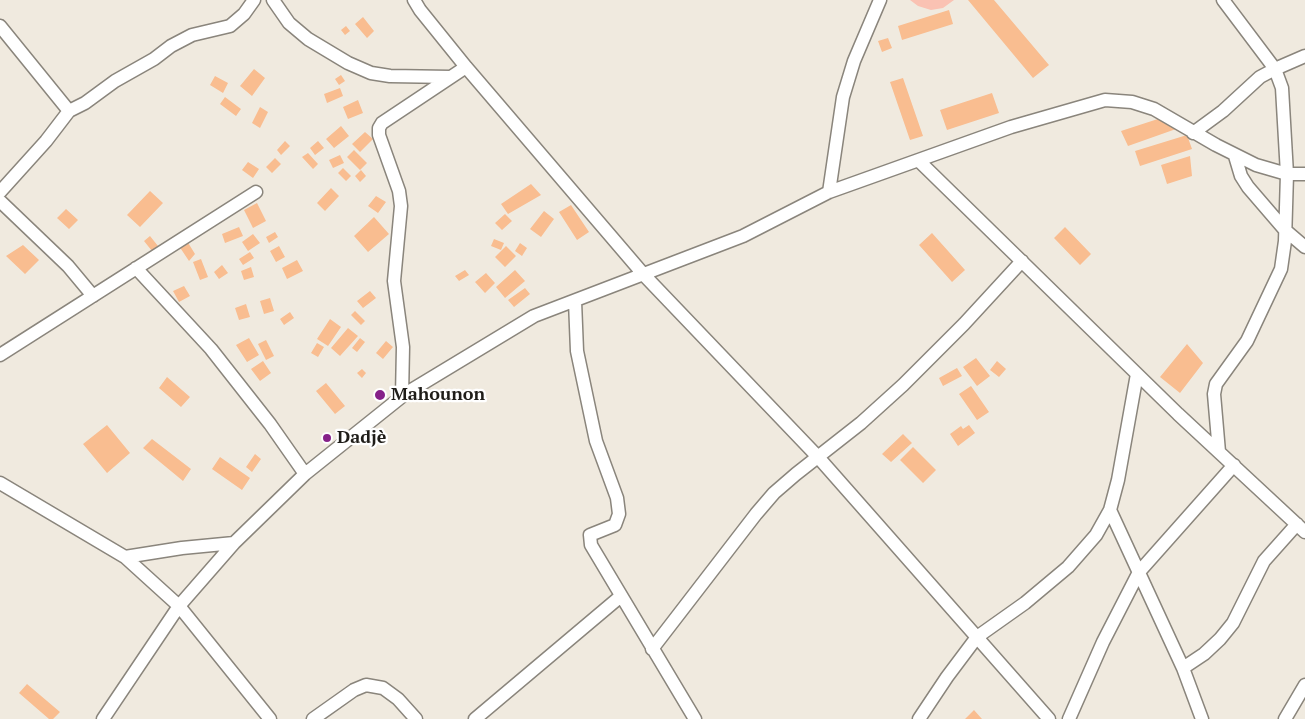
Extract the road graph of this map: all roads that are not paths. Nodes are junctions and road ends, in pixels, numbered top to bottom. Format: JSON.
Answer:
{"nodes":[{"id":1,"x":254,"y":0,"type":"edge"},
{"id":2,"x":273,"y":0,"type":"edge"},
{"id":3,"x":414,"y":0,"type":"edge"},
{"id":4,"x":880,"y":0,"type":"edge"},
{"id":5,"x":1223,"y":0,"type":"edge"},
{"id":6,"x":0,"y":26,"type":"edge"},
{"id":7,"x":1305,"y":56,"type":"edge"},
{"id":8,"x":466,"y":67,"type":"junction"},
{"id":9,"x":1274,"y":69,"type":"junction"},
{"id":10,"x":451,"y":77,"type":"junction"},
{"id":11,"x":69,"y":111,"type":"junction"},
{"id":12,"x":1193,"y":133,"type":"junction"},
{"id":13,"x":1235,"y":156,"type":"junction"},
{"id":14,"x":919,"y":161,"type":"junction"},
{"id":15,"x":1287,"y":174,"type":"junction"},
{"id":16,"x":1305,"y":174,"type":"edge"},
{"id":17,"x":0,"y":192,"type":"edge"},
{"id":18,"x":256,"y":192,"type":"dead end"},
{"id":19,"x":829,"y":192,"type":"junction"},
{"id":20,"x":0,"y":201,"type":"edge"},
{"id":21,"x":1285,"y":230,"type":"junction"},
{"id":22,"x":1305,"y":247,"type":"edge"},
{"id":23,"x":1022,"y":261,"type":"junction"},
{"id":24,"x":136,"y":268,"type":"junction"},
{"id":25,"x":644,"y":275,"type":"junction"},
{"id":26,"x":93,"y":296,"type":"junction"},
{"id":27,"x":574,"y":301,"type":"junction"},
{"id":28,"x":0,"y":356,"type":"edge"},
{"id":29,"x":1137,"y":374,"type":"junction"},
{"id":30,"x":402,"y":396,"type":"junction"},
{"id":31,"x":1219,"y":452,"type":"junction"},
{"id":32,"x":818,"y":457,"type":"junction"},
{"id":33,"x":1234,"y":465,"type":"junction"},
{"id":34,"x":305,"y":474,"type":"junction"},
{"id":35,"x":0,"y":483,"type":"edge"},
{"id":36,"x":1110,"y":510,"type":"junction"},
{"id":37,"x":1301,"y":528,"type":"edge"},
{"id":38,"x":234,"y":543,"type":"junction"},
{"id":39,"x":125,"y":557,"type":"junction"},
{"id":40,"x":1139,"y":572,"type":"junction"},
{"id":41,"x":621,"y":596,"type":"junction"},
{"id":42,"x":179,"y":606,"type":"junction"},
{"id":43,"x":977,"y":637,"type":"junction"},
{"id":44,"x":652,"y":649,"type":"junction"},
{"id":45,"x":1183,"y":668,"type":"junction"},
{"id":46,"x":1305,"y":685,"type":"edge"},
{"id":47,"x":103,"y":719,"type":"edge"},
{"id":48,"x":270,"y":719,"type":"edge"},
{"id":49,"x":313,"y":719,"type":"edge"},
{"id":50,"x":416,"y":719,"type":"edge"},
{"id":51,"x":475,"y":719,"type":"edge"},
{"id":52,"x":695,"y":719,"type":"edge"},
{"id":53,"x":919,"y":719,"type":"edge"},
{"id":54,"x":1049,"y":719,"type":"edge"},
{"id":55,"x":1069,"y":719,"type":"edge"},
{"id":56,"x":1202,"y":719,"type":"edge"},
{"id":57,"x":1285,"y":719,"type":"edge"}],
"edges":[{"from":1,"to":11,"type":"street"},
{"from":2,"to":10,"type":"street"},
{"from":3,"to":8,"type":"street"},
{"from":4,"to":19,"type":"street"},
{"from":5,"to":9,"type":"street"},
{"from":6,"to":11,"type":"street"},
{"from":7,"to":9,"type":"street"},
{"from":8,"to":10,"type":"street"},
{"from":8,"to":25,"type":"street"},
{"from":9,"to":12,"type":"street"},
{"from":9,"to":15,"type":"street"},
{"from":10,"to":30,"type":"street"},
{"from":11,"to":17,"type":"street"},
{"from":12,"to":13,"type":"street"},
{"from":12,"to":14,"type":"street"},
{"from":13,"to":15,"type":"street"},
{"from":13,"to":21,"type":"street"},
{"from":14,"to":19,"type":"street"},
{"from":14,"to":23,"type":"street"},
{"from":15,"to":16,"type":"street"},
{"from":15,"to":21,"type":"street"},
{"from":18,"to":24,"type":"street"},
{"from":19,"to":25,"type":"street"},
{"from":20,"to":26,"type":"street"},
{"from":21,"to":22,"type":"street"},
{"from":21,"to":31,"type":"street"},
{"from":23,"to":29,"type":"street"},
{"from":23,"to":32,"type":"street"},
{"from":24,"to":26,"type":"street"},
{"from":24,"to":34,"type":"street"},
{"from":25,"to":27,"type":"street"},
{"from":25,"to":32,"type":"street"},
{"from":26,"to":28,"type":"street"},
{"from":27,"to":30,"type":"street"},
{"from":27,"to":41,"type":"street"},
{"from":29,"to":31,"type":"street"},
{"from":29,"to":36,"type":"street"},
{"from":30,"to":34,"type":"street"},
{"from":31,"to":33,"type":"street"},
{"from":32,"to":43,"type":"street"},
{"from":32,"to":44,"type":"street"},
{"from":33,"to":37,"type":"street"},
{"from":33,"to":40,"type":"street"},
{"from":34,"to":38,"type":"street"},
{"from":35,"to":39,"type":"street"},
{"from":36,"to":40,"type":"street"},
{"from":36,"to":43,"type":"street"},
{"from":37,"to":45,"type":"street"},
{"from":38,"to":39,"type":"street"},
{"from":38,"to":42,"type":"street"},
{"from":39,"to":42,"type":"street"},
{"from":40,"to":45,"type":"street"},
{"from":40,"to":55,"type":"street"},
{"from":41,"to":44,"type":"street"},
{"from":41,"to":51,"type":"street"},
{"from":42,"to":47,"type":"street"},
{"from":42,"to":48,"type":"street"},
{"from":43,"to":53,"type":"street"},
{"from":43,"to":54,"type":"street"},
{"from":44,"to":52,"type":"street"},
{"from":45,"to":56,"type":"street"},
{"from":46,"to":57,"type":"street"},
{"from":49,"to":50,"type":"street"}]}
